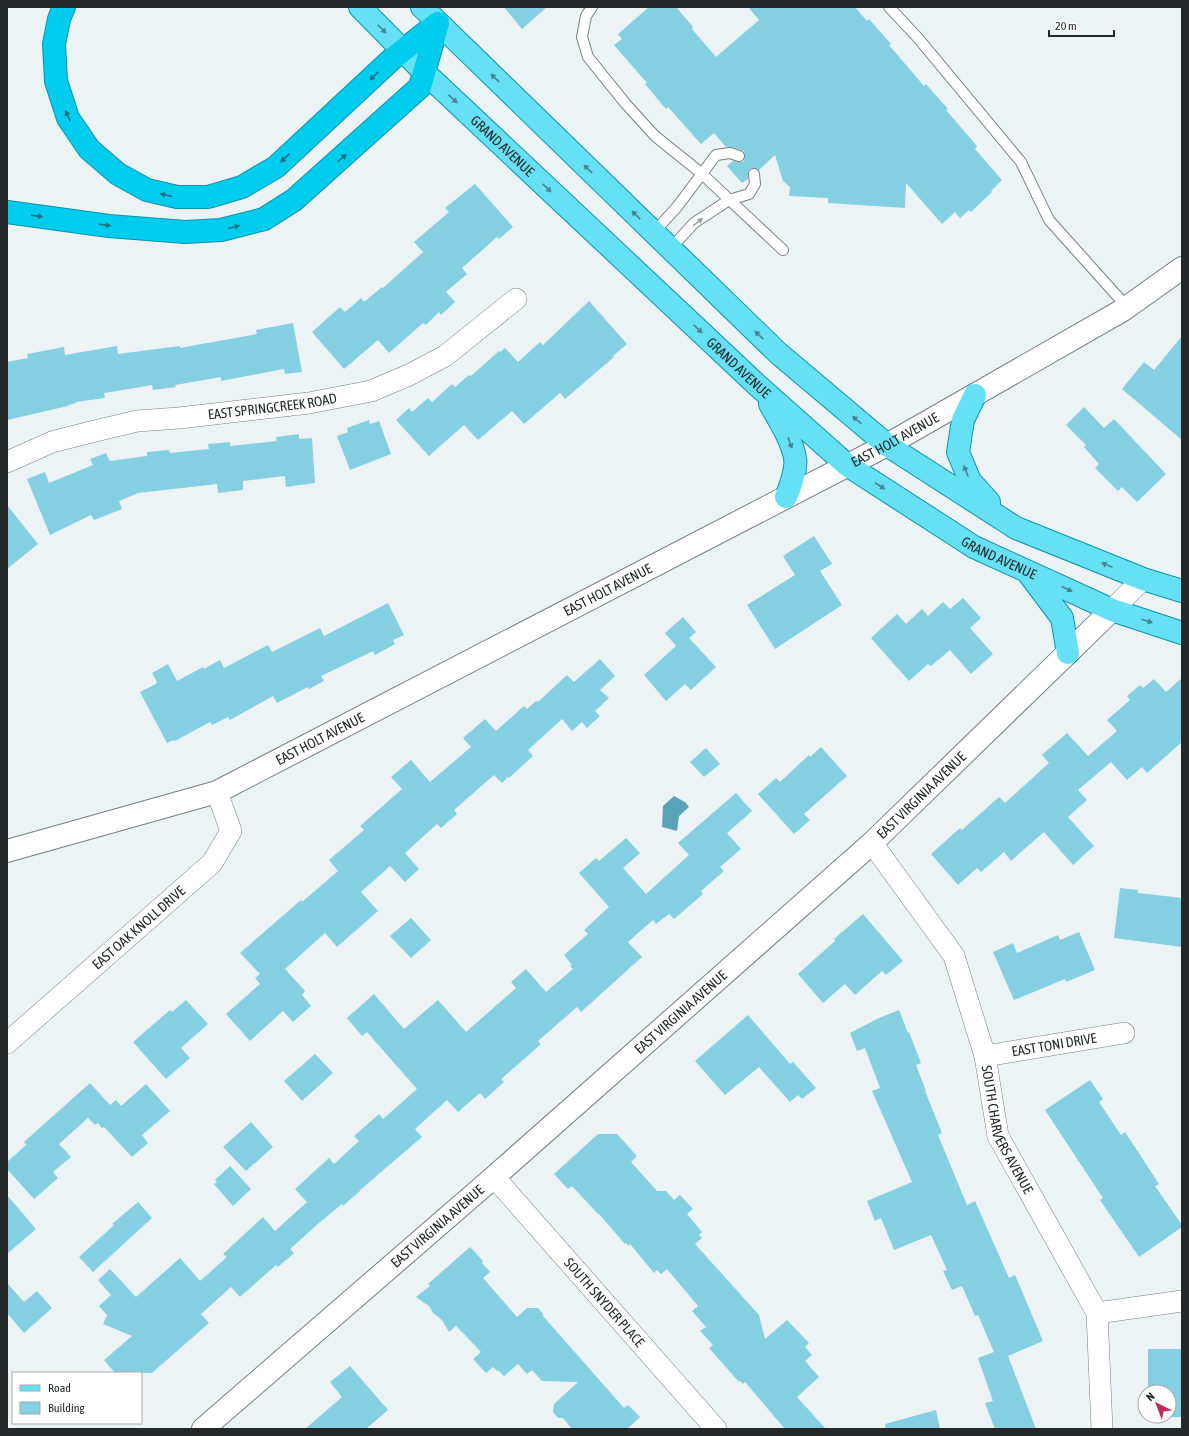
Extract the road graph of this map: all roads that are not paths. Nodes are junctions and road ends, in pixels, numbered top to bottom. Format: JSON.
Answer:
{"nodes":[{"id":1,"x":64,"y":7,"type":"edge"},
{"id":2,"x":360,"y":7,"type":"edge"},
{"id":3,"x":422,"y":7,"type":"edge"},
{"id":4,"x":592,"y":7,"type":"edge"},
{"id":5,"x":889,"y":7,"type":"edge"},
{"id":6,"x":438,"y":23,"type":"junction"},
{"id":7,"x":403,"y":50,"type":"junction"},
{"id":8,"x":424,"y":72,"type":"junction"},
{"id":9,"x":739,"y":156,"type":"dead end"},
{"id":10,"x":701,"y":173,"type":"junction"},
{"id":11,"x":754,"y":174,"type":"dead end"},
{"id":12,"x":729,"y":200,"type":"junction"},
{"id":13,"x":7,"y":212,"type":"edge"},
{"id":14,"x":654,"y":232,"type":"junction"},
{"id":15,"x":671,"y":248,"type":"junction"},
{"id":16,"x":783,"y":250,"type":"dead end"},
{"id":17,"x":1182,"y":268,"type":"edge"},
{"id":18,"x":516,"y":299,"type":"dead end"},
{"id":19,"x":1127,"y":307,"type":"junction"},
{"id":20,"x":757,"y":385,"type":"junction"},
{"id":21,"x":975,"y":395,"type":"junction"},
{"id":22,"x":887,"y":445,"type":"junction"},
{"id":23,"x":7,"y":462,"type":"edge"},
{"id":24,"x":847,"y":465,"type":"junction"},
{"id":25,"x":786,"y":497,"type":"junction"},
{"id":26,"x":1008,"y":522,"type":"junction"},
{"id":27,"x":1026,"y":570,"type":"junction"},
{"id":28,"x":1143,"y":579,"type":"junction"},
{"id":29,"x":1182,"y":590,"type":"edge"},
{"id":30,"x":1112,"y":610,"type":"junction"},
{"id":31,"x":1182,"y":632,"type":"edge"},
{"id":32,"x":1068,"y":653,"type":"junction"},
{"id":33,"x":217,"y":792,"type":"junction"},
{"id":34,"x":872,"y":843,"type":"junction"},
{"id":35,"x":7,"y":851,"type":"edge"},
{"id":36,"x":1124,"y":1033,"type":"dead end"},
{"id":37,"x":7,"y":1043,"type":"edge"},
{"id":38,"x":984,"y":1056,"type":"junction"},
{"id":39,"x":494,"y":1176,"type":"junction"},
{"id":40,"x":1182,"y":1301,"type":"edge"},
{"id":41,"x":1097,"y":1313,"type":"junction"},
{"id":42,"x":203,"y":1429,"type":"edge"},
{"id":43,"x":716,"y":1429,"type":"edge"},
{"id":44,"x":1102,"y":1429,"type":"edge"}],
"edges":[{"from":7,"to":1,"type":"highway","one_way":true},
{"from":2,"to":7,"type":"main road","name":"GRAND AVENUE","one_way":true},
{"from":3,"to":6,"type":"main road"},
{"from":4,"to":10,"type":"lane"},
{"from":5,"to":19,"type":"lane"},
{"from":6,"to":7,"type":"highway"},
{"from":6,"to":8,"type":"highway"},
{"from":14,"to":6,"type":"main road","one_way":true},
{"from":7,"to":8,"type":"main road","name":"GRAND AVENUE"},
{"from":13,"to":8,"type":"highway","one_way":true},
{"from":8,"to":20,"type":"main road","name":"GRAND AVENUE","one_way":true},
{"from":9,"to":10,"type":"lane"},
{"from":10,"to":12,"type":"lane"},
{"from":10,"to":14,"type":"lane"},
{"from":11,"to":12,"type":"lane"},
{"from":15,"to":12,"type":"lane","one_way":true},
{"from":12,"to":16,"type":"lane"},
{"from":14,"to":15,"type":"main road"},
{"from":22,"to":15,"type":"main road","one_way":true},
{"from":17,"to":19,"type":"street","name":"EAST HOLT AVENUE"},
{"from":18,"to":23,"type":"street","name":"EAST SPRINGCREEK ROAD"},
{"from":19,"to":21,"type":"street","name":"EAST HOLT AVENUE"},
{"from":20,"to":24,"type":"main road","name":"GRAND AVENUE"},
{"from":20,"to":25,"type":"main road","one_way":true},
{"from":21,"to":22,"type":"street","name":"EAST HOLT AVENUE"},
{"from":26,"to":21,"type":"main road","one_way":true},
{"from":22,"to":24,"type":"street","name":"EAST HOLT AVENUE"},
{"from":22,"to":26,"type":"main road"},
{"from":24,"to":25,"type":"street","name":"EAST HOLT AVENUE"},
{"from":24,"to":27,"type":"main road","name":"GRAND AVENUE","one_way":true},
{"from":25,"to":33,"type":"street","name":"EAST HOLT AVENUE"},
{"from":28,"to":26,"type":"main road","one_way":true},
{"from":27,"to":30,"type":"main road","name":"GRAND AVENUE","one_way":true},
{"from":27,"to":32,"type":"main road"},
{"from":28,"to":29,"type":"main road"},
{"from":28,"to":30,"type":"street","name":"EAST VIRGINIA AVENUE"},
{"from":30,"to":31,"type":"main road","name":"GRAND AVENUE","one_way":true},
{"from":30,"to":32,"type":"street","name":"EAST VIRGINIA AVENUE"},
{"from":32,"to":34,"type":"street","name":"EAST VIRGINIA AVENUE"},
{"from":33,"to":35,"type":"street","name":"EAST HOLT AVENUE"},
{"from":33,"to":37,"type":"street","name":"EAST OAK KNOLL DRIVE"},
{"from":34,"to":38,"type":"street","name":"SOUTH CHARVERS AVENUE"},
{"from":34,"to":39,"type":"street","name":"EAST VIRGINIA AVENUE"},
{"from":36,"to":38,"type":"street","name":"EAST TONI DRIVE"},
{"from":38,"to":41,"type":"street","name":"SOUTH CHARVERS AVENUE"},
{"from":39,"to":42,"type":"street","name":"EAST VIRGINIA AVENUE"},
{"from":39,"to":43,"type":"street","name":"SOUTH SNYDER PLACE"},
{"from":40,"to":41,"type":"street"},
{"from":41,"to":44,"type":"street","name":"SOUTH CHARVERS AVENUE"}]}
